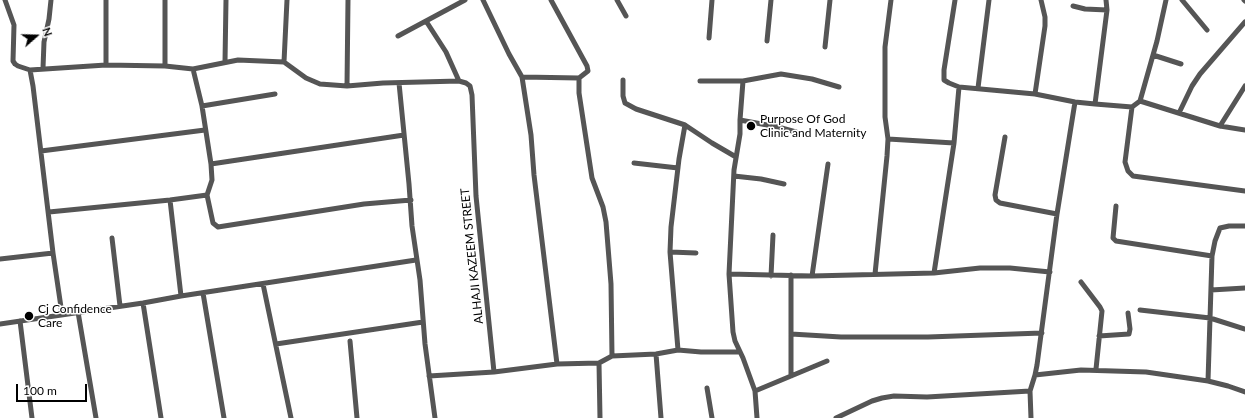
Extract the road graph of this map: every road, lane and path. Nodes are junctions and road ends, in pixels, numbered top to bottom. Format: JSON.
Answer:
{"nodes":[{"id":1,"x":5,"y":0,"type":"edge"},
{"id":2,"x":50,"y":0,"type":"edge"},
{"id":3,"x":106,"y":0,"type":"edge"},
{"id":4,"x":165,"y":0,"type":"edge"},
{"id":5,"x":226,"y":0,"type":"edge"},
{"id":6,"x":287,"y":0,"type":"edge"},
{"id":7,"x":348,"y":0,"type":"edge"},
{"id":8,"x":465,"y":0,"type":"edge"},
{"id":9,"x":483,"y":0,"type":"edge"},
{"id":10,"x":551,"y":0,"type":"edge"},
{"id":11,"x":617,"y":0,"type":"edge"},
{"id":12,"x":712,"y":0,"type":"edge"},
{"id":13,"x":771,"y":0,"type":"edge"},
{"id":14,"x":830,"y":0,"type":"edge"},
{"id":15,"x":891,"y":0,"type":"edge"},
{"id":16,"x":955,"y":0,"type":"edge"},
{"id":17,"x":989,"y":0,"type":"edge"},
{"id":18,"x":1041,"y":0,"type":"edge"},
{"id":19,"x":1106,"y":0,"type":"edge"},
{"id":20,"x":1166,"y":0,"type":"edge"},
{"id":21,"x":1182,"y":0,"type":"edge"},
{"id":22,"x":1073,"y":6,"type":"dead end"},
{"id":23,"x":1107,"y":10,"type":"junction"},
{"id":24,"x":626,"y":16,"type":"dead end"},
{"id":25,"x":426,"y":21,"type":"junction"},
{"id":26,"x":1245,"y":22,"type":"edge"},
{"id":27,"x":1207,"y":30,"type":"dead end"},
{"id":28,"x":398,"y":36,"type":"dead end"},
{"id":29,"x":709,"y":38,"type":"dead end"},
{"id":30,"x":767,"y":41,"type":"dead end"},
{"id":31,"x":825,"y":47,"type":"dead end"},
{"id":32,"x":1153,"y":55,"type":"junction"},
{"id":33,"x":225,"y":62,"type":"junction"},
{"id":34,"x":284,"y":62,"type":"junction"},
{"id":35,"x":1181,"y":64,"type":"dead end"},
{"id":36,"x":106,"y":65,"type":"junction"},
{"id":37,"x":165,"y":66,"type":"junction"},
{"id":38,"x":43,"y":68,"type":"junction"},
{"id":39,"x":193,"y":69,"type":"junction"},
{"id":40,"x":30,"y":70,"type":"junction"},
{"id":41,"x":522,"y":77,"type":"junction"},
{"id":42,"x":579,"y":78,"type":"junction"},
{"id":43,"x":623,"y":80,"type":"dead end"},
{"id":44,"x":459,"y":81,"type":"junction"},
{"id":45,"x":700,"y":81,"type":"dead end"},
{"id":46,"x":743,"y":81,"type":"junction"},
{"id":47,"x":399,"y":83,"type":"junction"},
{"id":48,"x":347,"y":86,"type":"junction"},
{"id":49,"x":1245,"y":86,"type":"edge"},
{"id":50,"x":839,"y":87,"type":"dead end"},
{"id":51,"x":959,"y":87,"type":"junction"},
{"id":52,"x":978,"y":88,"type":"junction"},
{"id":53,"x":275,"y":94,"type":"dead end"},
{"id":54,"x":1035,"y":94,"type":"junction"},
{"id":55,"x":1140,"y":101,"type":"junction"},
{"id":56,"x":1075,"y":102,"type":"junction"},
{"id":57,"x":1095,"y":104,"type":"junction"},
{"id":58,"x":202,"y":106,"type":"junction"},
{"id":59,"x":1132,"y":107,"type":"junction"},
{"id":60,"x":1180,"y":113,"type":"junction"},
{"id":61,"x":740,"y":120,"type":"junction"},
{"id":62,"x":685,"y":125,"type":"junction"},
{"id":63,"x":1220,"y":126,"type":"junction"},
{"id":64,"x":205,"y":130,"type":"junction"},
{"id":65,"x":1245,"y":130,"type":"edge"},
{"id":66,"x":796,"y":132,"type":"dead end"},
{"id":67,"x":404,"y":135,"type":"junction"},
{"id":68,"x":1005,"y":137,"type":"dead end"},
{"id":69,"x":888,"y":139,"type":"junction"},
{"id":70,"x":954,"y":143,"type":"junction"},
{"id":71,"x":42,"y":151,"type":"junction"},
{"id":72,"x":736,"y":157,"type":"junction"},
{"id":73,"x":634,"y":163,"type":"dead end"},
{"id":74,"x":211,"y":164,"type":"junction"},
{"id":75,"x":828,"y":164,"type":"dead end"},
{"id":76,"x":678,"y":168,"type":"junction"},
{"id":77,"x":734,"y":176,"type":"junction"},
{"id":78,"x":784,"y":184,"type":"dead end"},
{"id":79,"x":1245,"y":191,"type":"edge"},
{"id":80,"x":207,"y":195,"type":"junction"},
{"id":81,"x":170,"y":200,"type":"junction"},
{"id":82,"x":411,"y":200,"type":"junction"},
{"id":83,"x":1116,"y":206,"type":"dead end"},
{"id":84,"x":49,"y":212,"type":"junction"},
{"id":85,"x":1057,"y":214,"type":"junction"},
{"id":86,"x":1245,"y":226,"type":"edge"},
{"id":87,"x":773,"y":235,"type":"dead end"},
{"id":88,"x":112,"y":238,"type":"dead end"},
{"id":89,"x":670,"y":252,"type":"junction"},
{"id":90,"x":53,"y":253,"type":"junction"},
{"id":91,"x":696,"y":253,"type":"dead end"},
{"id":92,"x":1212,"y":256,"type":"junction"},
{"id":93,"x":0,"y":259,"type":"edge"},
{"id":94,"x":416,"y":260,"type":"junction"},
{"id":95,"x":1050,"y":272,"type":"junction"},
{"id":96,"x":934,"y":273,"type":"junction"},
{"id":97,"x":729,"y":274,"type":"junction"},
{"id":98,"x":875,"y":274,"type":"junction"},
{"id":99,"x":791,"y":275,"type":"junction"},
{"id":100,"x":770,"y":276,"type":"junction"},
{"id":101,"x":812,"y":276,"type":"junction"},
{"id":102,"x":1082,"y":282,"type":"dead end"},
{"id":103,"x":263,"y":284,"type":"junction"},
{"id":104,"x":1245,"y":288,"type":"edge"},
{"id":105,"x":1211,"y":290,"type":"junction"},
{"id":106,"x":203,"y":293,"type":"junction"},
{"id":107,"x":181,"y":296,"type":"junction"},
{"id":108,"x":142,"y":303,"type":"junction"},
{"id":109,"x":120,"y":306,"type":"junction"},
{"id":110,"x":1140,"y":310,"type":"dead end"},
{"id":111,"x":78,"y":312,"type":"junction"},
{"id":112,"x":1128,"y":313,"type":"dead end"},
{"id":113,"x":62,"y":314,"type":"junction"},
{"id":114,"x":1210,"y":318,"type":"junction"},
{"id":115,"x":20,"y":321,"type":"junction"},
{"id":116,"x":424,"y":322,"type":"junction"},
{"id":117,"x":0,"y":324,"type":"edge"},
{"id":118,"x":1245,"y":329,"type":"edge"},
{"id":119,"x":1042,"y":333,"type":"junction"},
{"id":120,"x":792,"y":334,"type":"junction"},
{"id":121,"x":1099,"y":336,"type":"junction"},
{"id":122,"x":350,"y":341,"type":"dead end"},
{"id":123,"x":276,"y":344,"type":"junction"},
{"id":124,"x":678,"y":350,"type":"junction"},
{"id":125,"x":740,"y":352,"type":"junction"},
{"id":126,"x":656,"y":354,"type":"junction"},
{"id":127,"x":612,"y":356,"type":"junction"},
{"id":128,"x":827,"y":361,"type":"dead end"},
{"id":129,"x":599,"y":363,"type":"junction"},
{"id":130,"x":557,"y":364,"type":"junction"},
{"id":131,"x":1096,"y":369,"type":"junction"},
{"id":132,"x":494,"y":372,"type":"junction"},
{"id":133,"x":1035,"y":375,"type":"junction"},
{"id":134,"x":429,"y":376,"type":"junction"},
{"id":135,"x":791,"y":376,"type":"junction"},
{"id":136,"x":1208,"y":381,"type":"junction"},
{"id":137,"x":707,"y":388,"type":"dead end"},
{"id":138,"x":1030,"y":390,"type":"junction"},
{"id":139,"x":755,"y":391,"type":"junction"},
{"id":140,"x":1245,"y":392,"type":"edge"},
{"id":141,"x":32,"y":418,"type":"edge"},
{"id":142,"x":96,"y":418,"type":"edge"},
{"id":143,"x":161,"y":418,"type":"edge"},
{"id":144,"x":224,"y":418,"type":"edge"},
{"id":145,"x":291,"y":418,"type":"edge"},
{"id":146,"x":357,"y":418,"type":"edge"},
{"id":147,"x":435,"y":418,"type":"edge"},
{"id":148,"x":600,"y":418,"type":"edge"},
{"id":149,"x":661,"y":418,"type":"edge"},
{"id":150,"x":712,"y":418,"type":"edge"},
{"id":151,"x":757,"y":418,"type":"edge"},
{"id":152,"x":836,"y":418,"type":"edge"},
{"id":153,"x":1031,"y":418,"type":"edge"}],
"edges":[{"from":1,"to":40,"type":"street"},
{"from":2,"to":38,"type":"street"},
{"from":3,"to":36,"type":"street"},
{"from":4,"to":37,"type":"street"},
{"from":5,"to":33,"type":"street"},
{"from":6,"to":34,"type":"street"},
{"from":7,"to":48,"type":"street"},
{"from":8,"to":25,"type":"street"},
{"from":9,"to":41,"type":"street"},
{"from":10,"to":42,"type":"street"},
{"from":11,"to":24,"type":"street"},
{"from":12,"to":29,"type":"street"},
{"from":13,"to":30,"type":"street"},
{"from":14,"to":31,"type":"street"},
{"from":15,"to":69,"type":"street"},
{"from":16,"to":51,"type":"street"},
{"from":17,"to":52,"type":"street"},
{"from":18,"to":54,"type":"street"},
{"from":19,"to":23,"type":"street"},
{"from":20,"to":32,"type":"street"},
{"from":21,"to":27,"type":"street"},
{"from":22,"to":23,"type":"street"},
{"from":23,"to":57,"type":"street"},
{"from":25,"to":28,"type":"street"},
{"from":25,"to":44,"type":"street"},
{"from":26,"to":60,"type":"street"},
{"from":32,"to":35,"type":"street"},
{"from":32,"to":55,"type":"street"},
{"from":33,"to":34,"type":"street"},
{"from":33,"to":39,"type":"street"},
{"from":34,"to":48,"type":"street"},
{"from":36,"to":37,"type":"street"},
{"from":36,"to":38,"type":"street"},
{"from":37,"to":39,"type":"street"},
{"from":38,"to":40,"type":"street"},
{"from":39,"to":58,"type":"street"},
{"from":40,"to":71,"type":"street"},
{"from":41,"to":42,"type":"street"},
{"from":41,"to":130,"type":"street"},
{"from":42,"to":127,"type":"street"},
{"from":43,"to":62,"type":"street"},
{"from":44,"to":47,"type":"street"},
{"from":44,"to":132,"type":"street","name":"ALHAJI KAZEEM STREET"},
{"from":45,"to":46,"type":"street"},
{"from":46,"to":50,"type":"street"},
{"from":46,"to":61,"type":"street"},
{"from":47,"to":48,"type":"street"},
{"from":47,"to":67,"type":"street"},
{"from":49,"to":63,"type":"street"},
{"from":51,"to":52,"type":"street"},
{"from":51,"to":70,"type":"street"},
{"from":52,"to":54,"type":"street"},
{"from":53,"to":58,"type":"street"},
{"from":54,"to":56,"type":"street"},
{"from":55,"to":59,"type":"street"},
{"from":55,"to":60,"type":"street"},
{"from":56,"to":57,"type":"street"},
{"from":56,"to":85,"type":"street"},
{"from":57,"to":59,"type":"street"},
{"from":58,"to":64,"type":"street"},
{"from":59,"to":79,"type":"street"},
{"from":60,"to":63,"type":"street"},
{"from":61,"to":66,"type":"street"},
{"from":61,"to":72,"type":"street"},
{"from":62,"to":72,"type":"street"},
{"from":62,"to":76,"type":"street"},
{"from":63,"to":65,"type":"street"},
{"from":64,"to":71,"type":"street"},
{"from":64,"to":74,"type":"street"},
{"from":67,"to":74,"type":"street"},
{"from":67,"to":82,"type":"street"},
{"from":68,"to":85,"type":"street"},
{"from":69,"to":70,"type":"street"},
{"from":69,"to":98,"type":"street"},
{"from":70,"to":96,"type":"street"},
{"from":71,"to":84,"type":"street"},
{"from":72,"to":77,"type":"street"},
{"from":73,"to":76,"type":"street"},
{"from":74,"to":80,"type":"street"},
{"from":75,"to":101,"type":"street"},
{"from":76,"to":89,"type":"street"},
{"from":77,"to":78,"type":"street"},
{"from":77,"to":97,"type":"street"},
{"from":80,"to":81,"type":"street"},
{"from":80,"to":82,"type":"street"},
{"from":81,"to":84,"type":"street"},
{"from":81,"to":107,"type":"street"},
{"from":82,"to":94,"type":"street"},
{"from":83,"to":92,"type":"street"},
{"from":84,"to":90,"type":"street"},
{"from":85,"to":95,"type":"street"},
{"from":86,"to":92,"type":"street"},
{"from":87,"to":100,"type":"street"},
{"from":88,"to":109,"type":"street"},
{"from":89,"to":91,"type":"street"},
{"from":89,"to":124,"type":"street"},
{"from":90,"to":93,"type":"street"},
{"from":90,"to":113,"type":"street"},
{"from":92,"to":105,"type":"street"},
{"from":94,"to":103,"type":"street"},
{"from":94,"to":116,"type":"street"},
{"from":95,"to":96,"type":"street"},
{"from":95,"to":119,"type":"street"},
{"from":96,"to":98,"type":"street"},
{"from":97,"to":100,"type":"street"},
{"from":97,"to":125,"type":"street"},
{"from":98,"to":101,"type":"street"},
{"from":99,"to":100,"type":"street"},
{"from":99,"to":101,"type":"street"},
{"from":99,"to":120,"type":"street"},
{"from":102,"to":121,"type":"street"},
{"from":103,"to":106,"type":"street"},
{"from":103,"to":123,"type":"street"},
{"from":104,"to":105,"type":"street"},
{"from":105,"to":114,"type":"street"},
{"from":106,"to":107,"type":"street"},
{"from":106,"to":144,"type":"street"},
{"from":107,"to":108,"type":"street"},
{"from":108,"to":109,"type":"street"},
{"from":108,"to":143,"type":"street"},
{"from":109,"to":111,"type":"street"},
{"from":110,"to":114,"type":"street"},
{"from":111,"to":113,"type":"street"},
{"from":111,"to":142,"type":"street"},
{"from":112,"to":121,"type":"street"},
{"from":113,"to":115,"type":"street"},
{"from":114,"to":118,"type":"street"},
{"from":114,"to":136,"type":"street"},
{"from":115,"to":117,"type":"street"},
{"from":115,"to":141,"type":"street"},
{"from":116,"to":123,"type":"street"},
{"from":116,"to":134,"type":"street"},
{"from":119,"to":120,"type":"street"},
{"from":119,"to":133,"type":"street"},
{"from":120,"to":135,"type":"street"},
{"from":121,"to":131,"type":"street"},
{"from":122,"to":146,"type":"street"},
{"from":123,"to":145,"type":"street"},
{"from":124,"to":125,"type":"street"},
{"from":124,"to":126,"type":"street"},
{"from":125,"to":139,"type":"street"},
{"from":126,"to":127,"type":"street"},
{"from":126,"to":149,"type":"street"},
{"from":127,"to":129,"type":"street"},
{"from":128,"to":135,"type":"street"},
{"from":129,"to":130,"type":"street"},
{"from":129,"to":148,"type":"street"},
{"from":130,"to":132,"type":"street"},
{"from":131,"to":133,"type":"street"},
{"from":131,"to":136,"type":"street"},
{"from":132,"to":134,"type":"street"},
{"from":133,"to":138,"type":"street"},
{"from":134,"to":147,"type":"street"},
{"from":135,"to":139,"type":"street"},
{"from":136,"to":140,"type":"street"},
{"from":137,"to":150,"type":"street"},
{"from":138,"to":152,"type":"street"},
{"from":138,"to":153,"type":"street"},
{"from":139,"to":151,"type":"street"}]}
